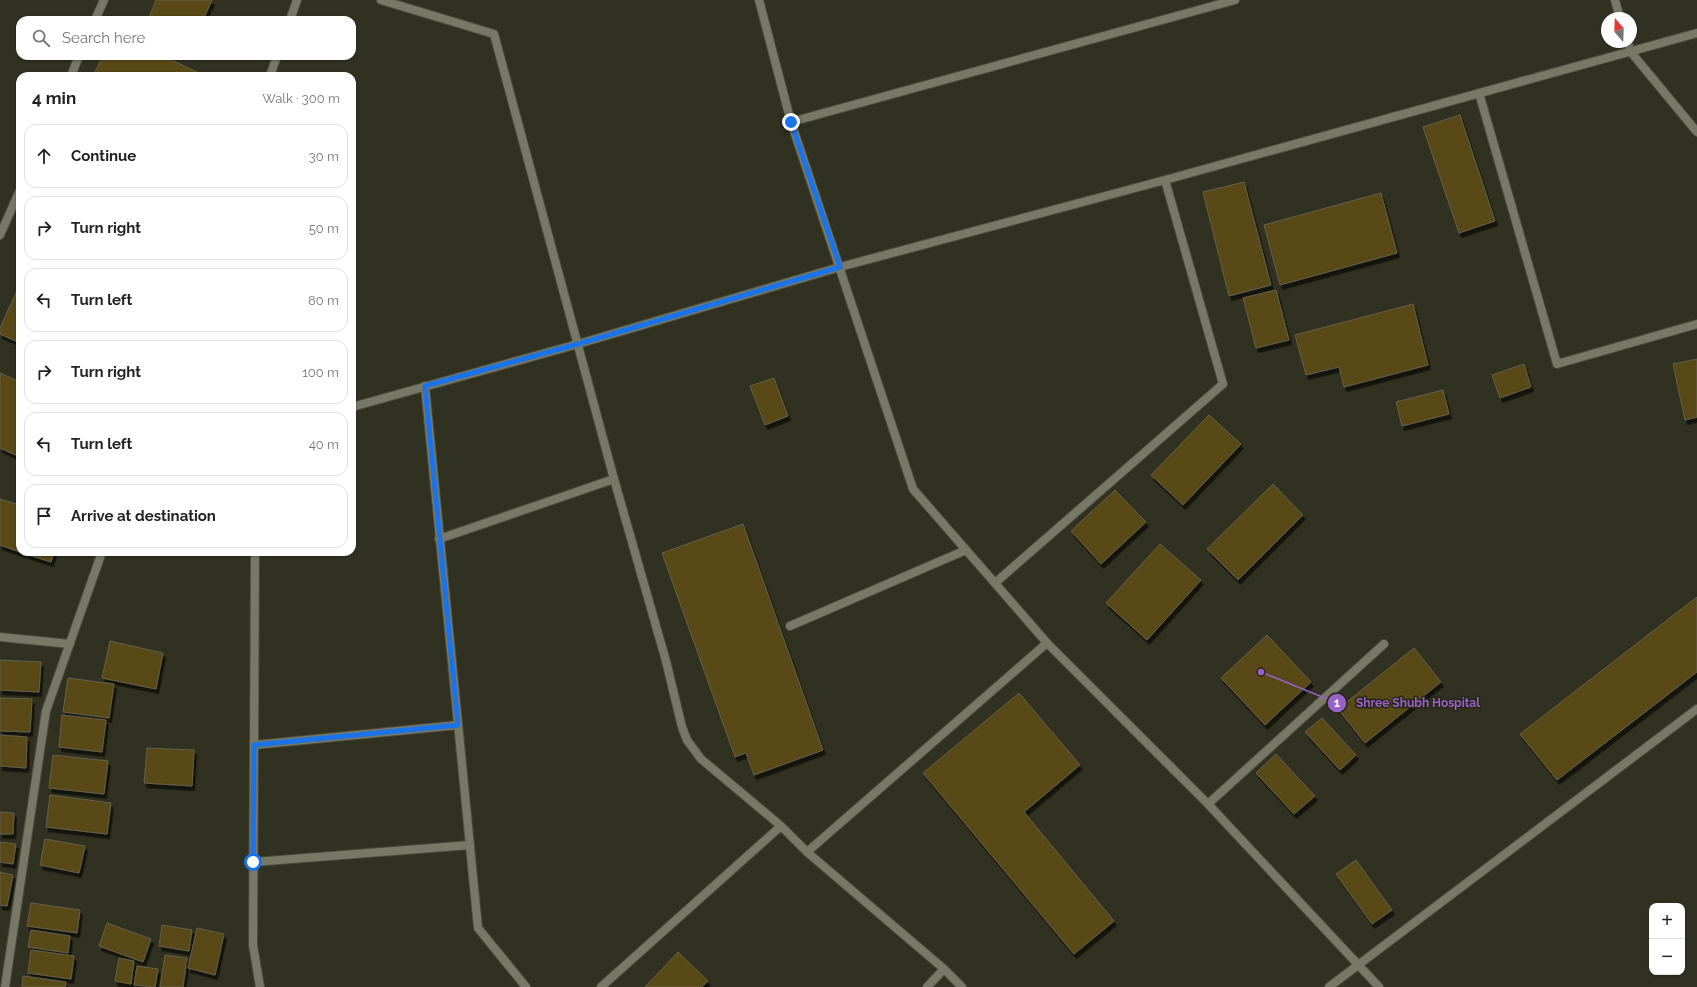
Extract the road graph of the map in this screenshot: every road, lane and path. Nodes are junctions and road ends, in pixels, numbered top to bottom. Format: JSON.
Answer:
{"nodes":[{"id":1,"x":104,"y":0,"type":"edge"},
{"id":2,"x":297,"y":0,"type":"edge"},
{"id":3,"x":381,"y":0,"type":"edge"},
{"id":4,"x":759,"y":0,"type":"edge"},
{"id":5,"x":1236,"y":0,"type":"edge"},
{"id":6,"x":1615,"y":0,"type":"edge"},
{"id":7,"x":1618,"y":12,"type":"edge"},
{"id":8,"x":98,"y":16,"type":"edge"},
{"id":9,"x":291,"y":16,"type":"edge"},
{"id":10,"x":1697,"y":32,"type":"edge"},
{"id":11,"x":1629,"y":48,"type":"edge"},
{"id":12,"x":1630,"y":52,"type":"junction"},
{"id":13,"x":78,"y":60,"type":"edge"},
{"id":14,"x":276,"y":60,"type":"edge"},
{"id":15,"x":73,"y":72,"type":"edge"},
{"id":16,"x":271,"y":72,"type":"edge"},
{"id":17,"x":1479,"y":93,"type":"junction"},
{"id":18,"x":791,"y":122,"type":"junction"},
{"id":19,"x":1697,"y":132,"type":"edge"},
{"id":20,"x":1165,"y":180,"type":"junction"},
{"id":21,"x":16,"y":199,"type":"edge"},
{"id":22,"x":0,"y":235,"type":"edge"},
{"id":23,"x":840,"y":267,"type":"junction"},
{"id":24,"x":1697,"y":324,"type":"edge"},
{"id":25,"x":578,"y":344,"type":"junction"},
{"id":26,"x":425,"y":386,"type":"junction"},
{"id":27,"x":356,"y":406,"type":"edge"},
{"id":28,"x":614,"y":479,"type":"junction"},
{"id":29,"x":440,"y":539,"type":"junction"},
{"id":30,"x":966,"y":550,"type":"junction"},
{"id":31,"x":101,"y":556,"type":"edge"},
{"id":32,"x":255,"y":556,"type":"edge"},
{"id":33,"x":995,"y":583,"type":"junction"},
{"id":34,"x":790,"y":626,"type":"dead end"},
{"id":35,"x":0,"y":637,"type":"edge"},
{"id":36,"x":1047,"y":643,"type":"junction"},
{"id":37,"x":70,"y":644,"type":"junction"},
{"id":38,"x":1384,"y":644,"type":"dead end"},
{"id":39,"x":1697,"y":709,"type":"edge"},
{"id":40,"x":458,"y":725,"type":"junction"},
{"id":41,"x":254,"y":745,"type":"junction"},
{"id":42,"x":1208,"y":804,"type":"junction"},
{"id":43,"x":781,"y":826,"type":"junction"},
{"id":44,"x":470,"y":845,"type":"junction"},
{"id":45,"x":807,"y":852,"type":"junction"},
{"id":46,"x":253,"y":862,"type":"junction"},
{"id":47,"x":1358,"y":964,"type":"junction"},
{"id":48,"x":944,"y":969,"type":"junction"},
{"id":49,"x":5,"y":987,"type":"edge"},
{"id":50,"x":260,"y":987,"type":"edge"},
{"id":51,"x":526,"y":987,"type":"edge"},
{"id":52,"x":601,"y":987,"type":"edge"},
{"id":53,"x":927,"y":987,"type":"edge"},
{"id":54,"x":962,"y":987,"type":"edge"},
{"id":55,"x":1329,"y":987,"type":"edge"},
{"id":56,"x":1379,"y":987,"type":"edge"}],
"edges":[{"from":1,"to":8,"type":"street"},
{"from":2,"to":9,"type":"street"},
{"from":3,"to":25,"type":"street"},
{"from":4,"to":18,"type":"street"},
{"from":5,"to":18,"type":"street"},
{"from":6,"to":7,"type":"street"},
{"from":10,"to":12,"type":"street"},
{"from":11,"to":12,"type":"street"},
{"from":12,"to":17,"type":"street"},
{"from":12,"to":19,"type":"street"},
{"from":13,"to":15,"type":"street"},
{"from":14,"to":16,"type":"street"},
{"from":17,"to":20,"type":"street"},
{"from":17,"to":24,"type":"street"},
{"from":18,"to":23,"type":"street"},
{"from":20,"to":23,"type":"street"},
{"from":20,"to":33,"type":"street"},
{"from":21,"to":22,"type":"street"},
{"from":23,"to":25,"type":"street"},
{"from":23,"to":30,"type":"street"},
{"from":25,"to":26,"type":"street"},
{"from":25,"to":28,"type":"street"},
{"from":26,"to":27,"type":"street"},
{"from":26,"to":29,"type":"street"},
{"from":28,"to":29,"type":"street"},
{"from":28,"to":43,"type":"street"},
{"from":29,"to":40,"type":"street"},
{"from":30,"to":33,"type":"street"},
{"from":30,"to":34,"type":"street"},
{"from":31,"to":37,"type":"street"},
{"from":32,"to":41,"type":"street"},
{"from":33,"to":36,"type":"street"},
{"from":35,"to":37,"type":"street"},
{"from":36,"to":42,"type":"street"},
{"from":36,"to":45,"type":"street"},
{"from":37,"to":49,"type":"street"},
{"from":38,"to":42,"type":"street"},
{"from":39,"to":47,"type":"street"},
{"from":40,"to":41,"type":"street"},
{"from":40,"to":44,"type":"street"},
{"from":41,"to":46,"type":"street"},
{"from":42,"to":47,"type":"street"},
{"from":43,"to":45,"type":"street"},
{"from":43,"to":52,"type":"street"},
{"from":44,"to":46,"type":"street"},
{"from":44,"to":51,"type":"street"},
{"from":45,"to":48,"type":"street"},
{"from":46,"to":50,"type":"street"},
{"from":47,"to":55,"type":"street"},
{"from":47,"to":56,"type":"street"},
{"from":48,"to":53,"type":"street"},
{"from":48,"to":54,"type":"street"}]}
